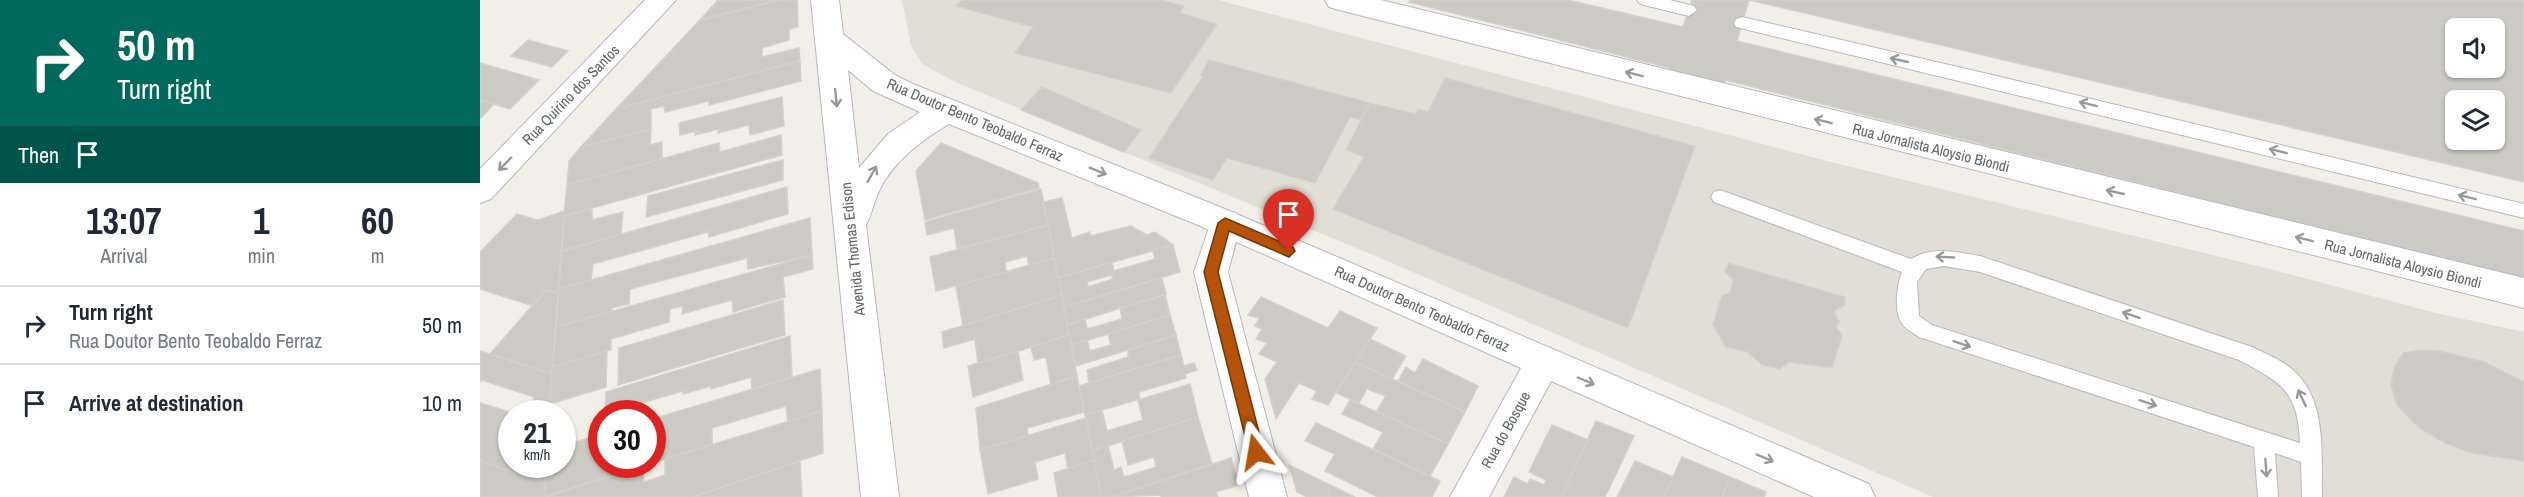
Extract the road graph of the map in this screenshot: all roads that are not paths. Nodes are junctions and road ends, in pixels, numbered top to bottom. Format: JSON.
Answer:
{"nodes":[{"id":1,"x":662,"y":0,"type":"edge"},
{"id":2,"x":825,"y":0,"type":"edge"},
{"id":3,"x":1339,"y":0,"type":"edge"},
{"id":4,"x":1645,"y":0,"type":"edge"},
{"id":5,"x":1689,"y":10,"type":"dead end"},
{"id":6,"x":1742,"y":23,"type":"dead end"},
{"id":7,"x":830,"y":39,"type":"junction"},
{"id":8,"x":947,"y":110,"type":"junction"},
{"id":9,"x":480,"y":190,"type":"edge"},
{"id":10,"x":1720,"y":197,"type":"dead end"},
{"id":11,"x":2524,"y":211,"type":"edge"},
{"id":12,"x":1225,"y":223,"type":"junction"},
{"id":13,"x":850,"y":228,"type":"junction"},
{"id":14,"x":1914,"y":268,"type":"junction"},
{"id":15,"x":2524,"y":293,"type":"edge"},
{"id":16,"x":1543,"y":362,"type":"junction"},
{"id":17,"x":2264,"y":440,"type":"junction"},
{"id":18,"x":2309,"y":455,"type":"junction"},
{"id":19,"x":1847,"y":495,"type":"edge"},
{"id":20,"x":880,"y":497,"type":"edge"},
{"id":21,"x":1268,"y":497,"type":"edge"},
{"id":22,"x":1469,"y":497,"type":"edge"},
{"id":23,"x":2268,"y":497,"type":"edge"},
{"id":24,"x":2312,"y":497,"type":"edge"}],
"edges":[{"from":1,"to":9,"type":"street","name":"Rua Quirino dos Santos","one_way":true},
{"from":2,"to":7,"type":"street","name":"Avenida Thomas Edison"},
{"from":15,"to":3,"type":"street","name":"Rua Jornalista Aloysio Biondi","one_way":true},
{"from":4,"to":5,"type":"lane"},
{"from":11,"to":6,"type":"lane","one_way":true},
{"from":7,"to":8,"type":"street","name":"Rua Doutor Bento Teobaldo Ferraz"},
{"from":7,"to":13,"type":"street","name":"Avenida Thomas Edison","one_way":true},
{"from":8,"to":12,"type":"street","name":"Rua Doutor Bento Teobaldo Ferraz","one_way":true},
{"from":13,"to":8,"type":"street","one_way":true},
{"from":10,"to":14,"type":"lane"},
{"from":12,"to":16,"type":"street","name":"Rua Doutor Bento Teobaldo Ferraz"},
{"from":12,"to":21,"type":"street"},
{"from":13,"to":20,"type":"street","name":"Avenida Thomas Edison"},
{"from":14,"to":17,"type":"lane","one_way":true},
{"from":18,"to":14,"type":"lane","one_way":true},
{"from":16,"to":19,"type":"street","name":"Rua Doutor Bento Teobaldo Ferraz","one_way":true},
{"from":16,"to":22,"type":"street","name":"Rua do Bosque"},
{"from":17,"to":18,"type":"lane"},
{"from":17,"to":23,"type":"lane","one_way":true},
{"from":18,"to":24,"type":"lane"}]}
